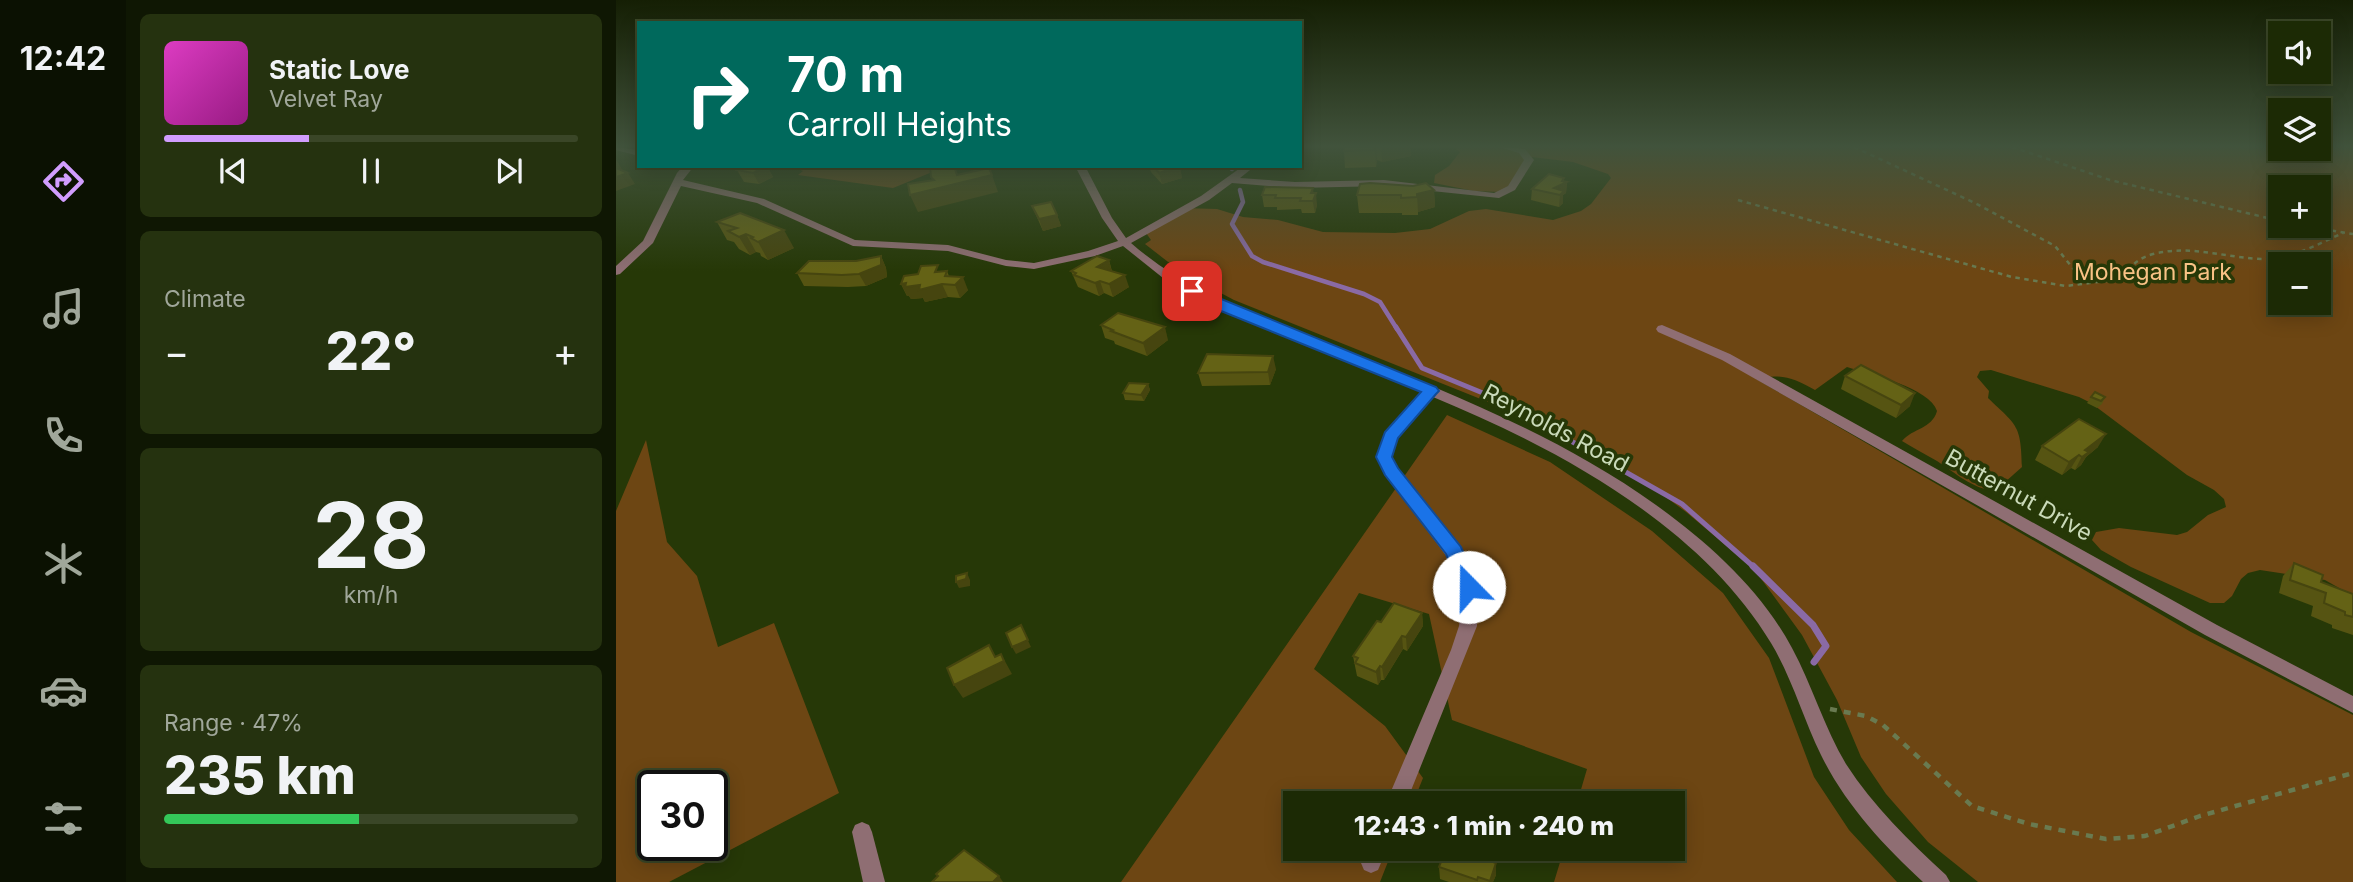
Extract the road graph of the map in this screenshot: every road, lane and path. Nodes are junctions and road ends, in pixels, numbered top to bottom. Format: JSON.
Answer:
{"nodes":[{"id":1,"x":675,"y":188,"type":"edge"},
{"id":2,"x":705,"y":188,"type":"edge"},
{"id":3,"x":1092,"y":188,"type":"edge"},
{"id":4,"x":1217,"y":188,"type":"edge"},
{"id":5,"x":1430,"y":188,"type":"edge"},
{"id":6,"x":1512,"y":188,"type":"edge"},
{"id":7,"x":1943,"y":188,"type":"edge"},
{"id":8,"x":2144,"y":188,"type":"edge"},
{"id":9,"x":1738,"y":200,"type":"dead end"},
{"id":10,"x":2268,"y":218,"type":"edge"},
{"id":11,"x":2331,"y":231,"type":"edge"},
{"id":12,"x":2343,"y":233,"type":"junction"},
{"id":13,"x":2353,"y":234,"type":"edge"},
{"id":14,"x":1125,"y":243,"type":"junction"},
{"id":15,"x":616,"y":272,"type":"edge"},
{"id":16,"x":2093,"y":285,"type":"junction"},
{"id":17,"x":1662,"y":329,"type":"dead end"},
{"id":18,"x":1431,"y":391,"type":"junction"},
{"id":19,"x":2353,"y":705,"type":"edge"},
{"id":20,"x":1811,"y":710,"type":"junction"},
{"id":21,"x":2353,"y":773,"type":"edge"},
{"id":22,"x":1401,"y":791,"type":"edge"},
{"id":23,"x":862,"y":832,"type":"dead end"},
{"id":24,"x":874,"y":882,"type":"edge"},
{"id":25,"x":1939,"y":882,"type":"edge"}],
"edges":[{"from":1,"to":15,"type":"street"},
{"from":2,"to":14,"type":"street"},
{"from":3,"to":14,"type":"street","name":"Reynolds Road"},
{"from":4,"to":14,"type":"street"},
{"from":5,"to":6,"type":"street"},
{"from":7,"to":16,"type":"path"},
{"from":8,"to":10,"type":"path"},
{"from":9,"to":16,"type":"path"},
{"from":11,"to":12,"type":"path"},
{"from":12,"to":13,"type":"path"},
{"from":12,"to":16,"type":"path"},
{"from":14,"to":18,"type":"street","name":"Reynolds Road"},
{"from":17,"to":19,"type":"street","name":"Butternut Drive"},
{"from":18,"to":20,"type":"street","name":"Reynolds Road"},
{"from":18,"to":22,"type":"street"},
{"from":20,"to":21,"type":"path"},
{"from":20,"to":25,"type":"street","name":"Reynolds Road"},
{"from":23,"to":24,"type":"street"}]}
